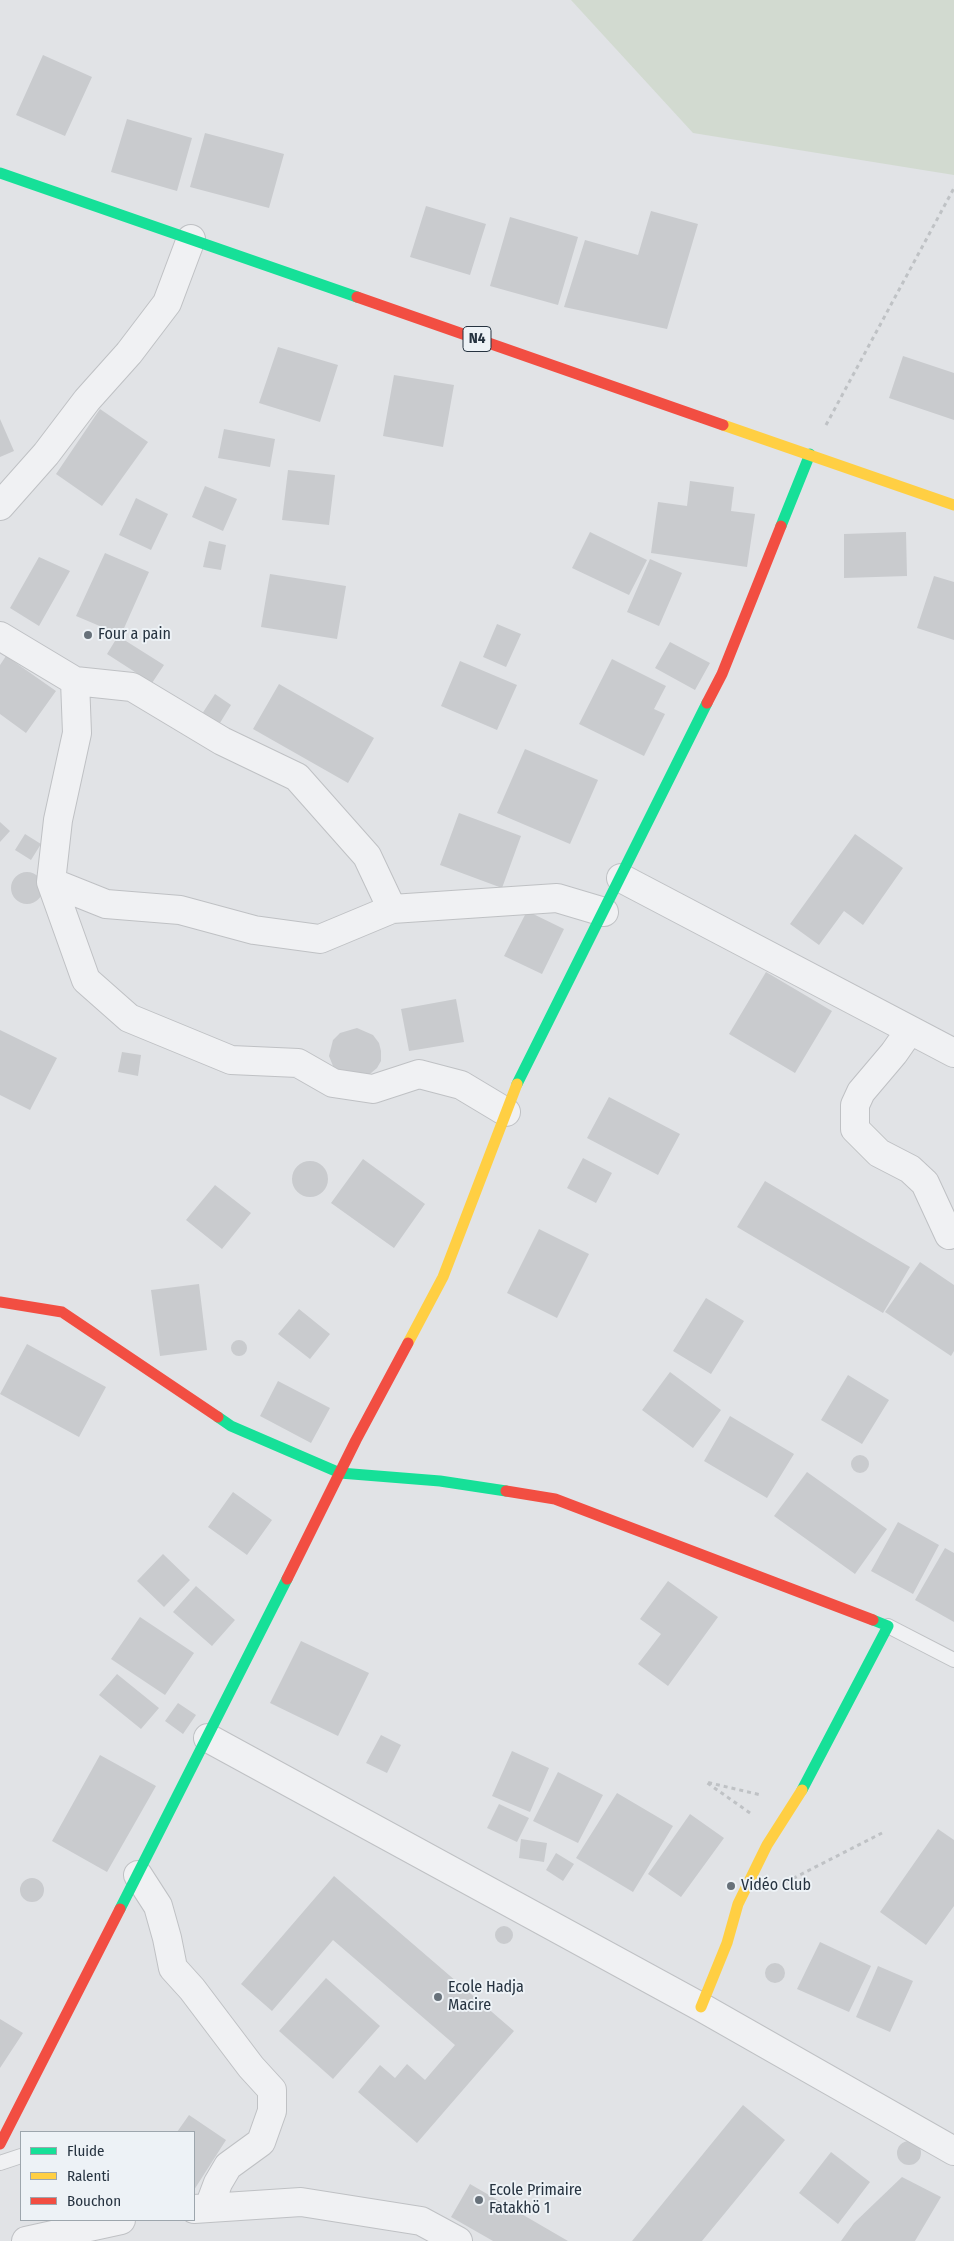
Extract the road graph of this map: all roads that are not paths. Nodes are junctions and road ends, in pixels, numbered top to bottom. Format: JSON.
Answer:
{"nodes":[{"id":1,"x":0,"y":173,"type":"edge"},
{"id":2,"x":191,"y":239,"type":"junction"},
{"id":3,"x":810,"y":454,"type":"junction"},
{"id":4,"x":954,"y":505,"type":"edge"},
{"id":5,"x":0,"y":506,"type":"edge"},
{"id":6,"x":0,"y":636,"type":"edge"},
{"id":7,"x":75,"y":681,"type":"junction"},
{"id":8,"x":621,"y":878,"type":"junction"},
{"id":9,"x":51,"y":882,"type":"junction"},
{"id":10,"x":392,"y":909,"type":"junction"},
{"id":11,"x":604,"y":912,"type":"junction"},
{"id":12,"x":910,"y":1030,"type":"junction"},
{"id":13,"x":954,"y":1053,"type":"edge"},
{"id":14,"x":506,"y":1112,"type":"junction"},
{"id":15,"x":949,"y":1235,"type":"dead end"},
{"id":16,"x":0,"y":1302,"type":"edge"},
{"id":17,"x":340,"y":1473,"type":"junction"},
{"id":18,"x":888,"y":1626,"type":"junction"},
{"id":19,"x":954,"y":1660,"type":"edge"},
{"id":20,"x":208,"y":1738,"type":"junction"},
{"id":21,"x":138,"y":1875,"type":"junction"},
{"id":22,"x":701,"y":2007,"type":"junction"},
{"id":23,"x":0,"y":2144,"type":"edge"},
{"id":24,"x":954,"y":2151,"type":"edge"},
{"id":25,"x":20,"y":2156,"type":"edge"},
{"id":26,"x":0,"y":2162,"type":"edge"},
{"id":27,"x":199,"y":2205,"type":"edge"},
{"id":28,"x":116,"y":2221,"type":"edge"},
{"id":29,"x":26,"y":2241,"type":"edge"},
{"id":30,"x":458,"y":2241,"type":"edge"}],
"edges":[{"from":1,"to":2,"type":"main road","number":"N4"},
{"from":2,"to":3,"type":"main road","number":"N4"},
{"from":2,"to":5,"type":"street"},
{"from":3,"to":4,"type":"main road","number":"N4"},
{"from":3,"to":8,"type":"main road"},
{"from":6,"to":7,"type":"street"},
{"from":7,"to":9,"type":"street"},
{"from":7,"to":10,"type":"street"},
{"from":8,"to":11,"type":"main road"},
{"from":8,"to":12,"type":"street"},
{"from":9,"to":10,"type":"street"},
{"from":9,"to":14,"type":"street"},
{"from":10,"to":11,"type":"street"},
{"from":11,"to":14,"type":"main road"},
{"from":12,"to":13,"type":"street"},
{"from":12,"to":15,"type":"street"},
{"from":14,"to":17,"type":"main road"},
{"from":16,"to":17,"type":"main road"},
{"from":17,"to":18,"type":"main road"},
{"from":17,"to":20,"type":"main road"},
{"from":18,"to":19,"type":"lane"},
{"from":18,"to":22,"type":"main road"},
{"from":20,"to":21,"type":"main road"},
{"from":20,"to":22,"type":"street"},
{"from":21,"to":23,"type":"main road"},
{"from":21,"to":27,"type":"street"},
{"from":22,"to":24,"type":"street"},
{"from":25,"to":26,"type":"lane"},
{"from":27,"to":30,"type":"street"},
{"from":28,"to":29,"type":"street"}]}
